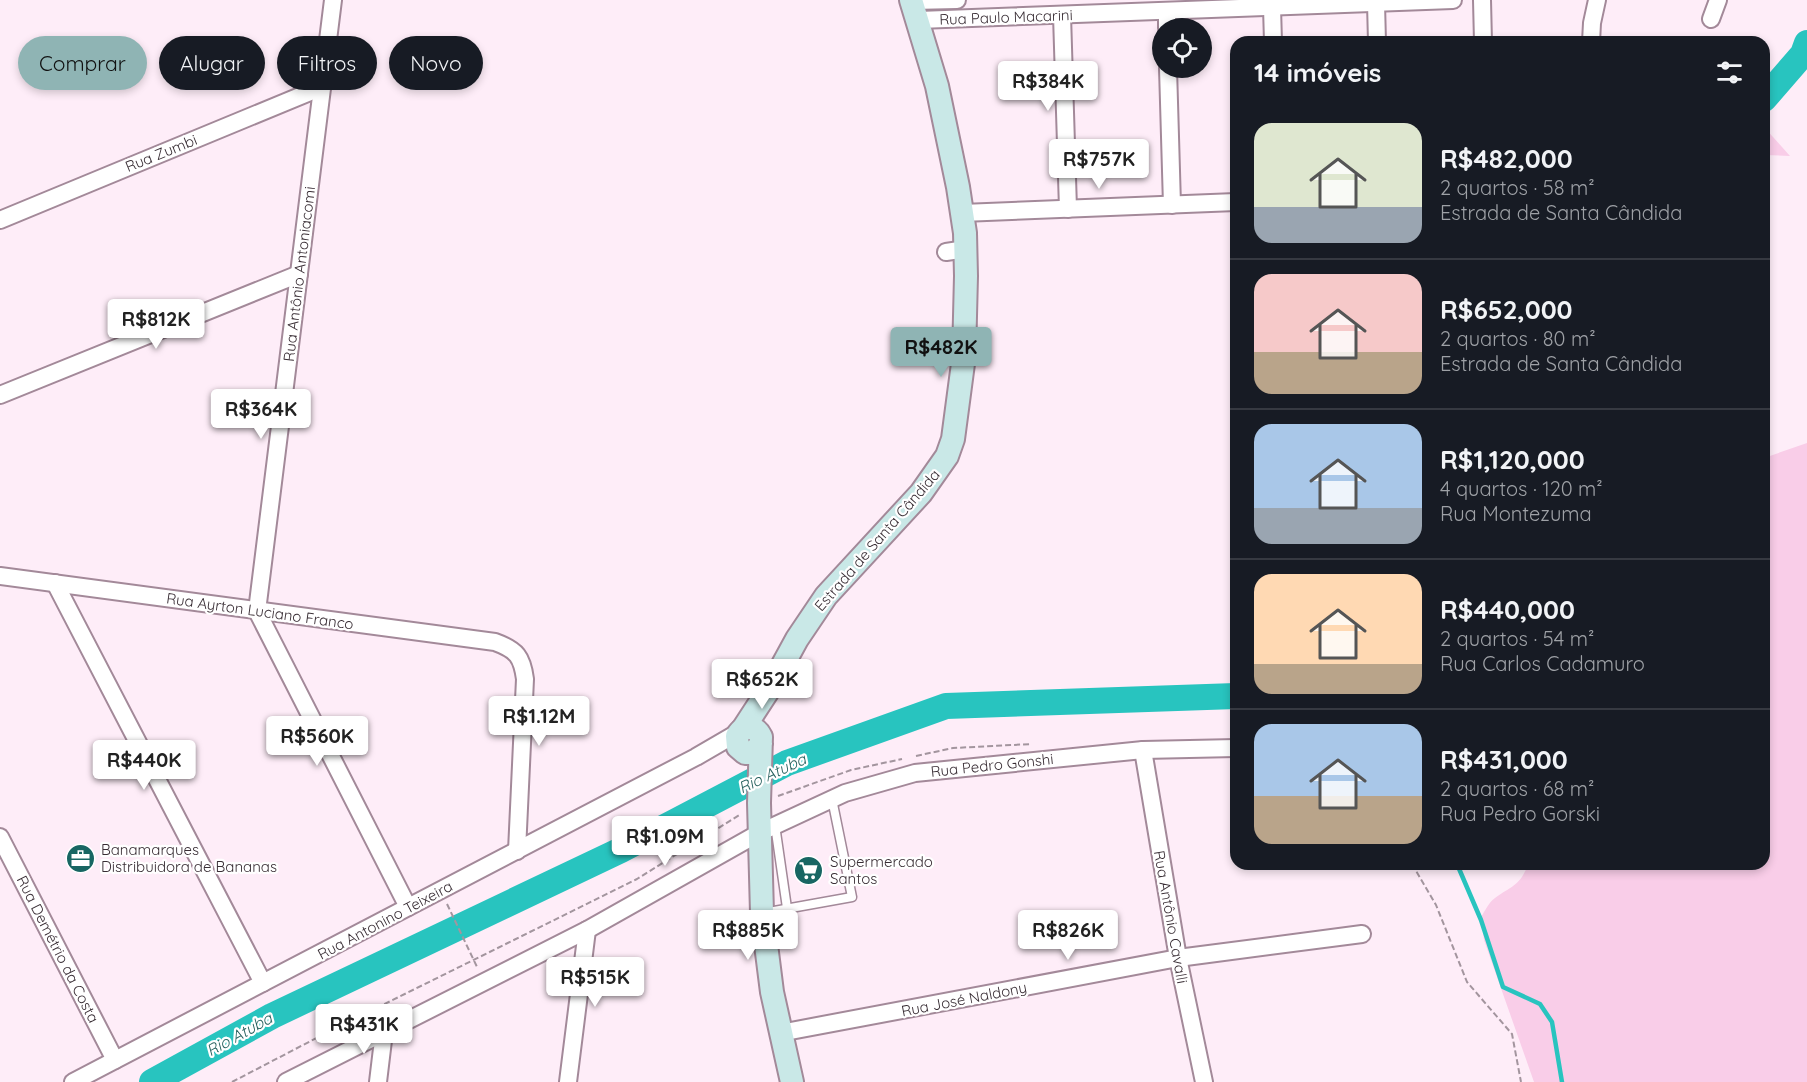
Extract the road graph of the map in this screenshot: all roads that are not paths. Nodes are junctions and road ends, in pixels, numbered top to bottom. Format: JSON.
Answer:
{"nodes":[{"id":1,"x":333,"y":0,"type":"edge"},
{"id":2,"x":957,"y":0,"type":"edge"},
{"id":3,"x":1453,"y":0,"type":"edge"},
{"id":4,"x":1482,"y":0,"type":"edge"},
{"id":5,"x":1598,"y":0,"type":"edge"},
{"id":6,"x":1718,"y":0,"type":"edge"},
{"id":7,"x":1336,"y":2,"type":"edge"},
{"id":8,"x":1376,"y":3,"type":"junction"},
{"id":9,"x":914,"y":7,"type":"edge"},
{"id":10,"x":1272,"y":7,"type":"junction"},
{"id":11,"x":1167,"y":11,"type":"junction"},
{"id":12,"x":1062,"y":15,"type":"junction"},
{"id":13,"x":1167,"y":18,"type":"edge"},
{"id":14,"x":1711,"y":19,"type":"dead end"},
{"id":15,"x":328,"y":36,"type":"edge"},
{"id":16,"x":1273,"y":36,"type":"edge"},
{"id":17,"x":1377,"y":36,"type":"edge"},
{"id":18,"x":1483,"y":36,"type":"edge"},
{"id":19,"x":1591,"y":36,"type":"edge"},
{"id":20,"x":1168,"y":78,"type":"edge"},
{"id":21,"x":315,"y":90,"type":"edge"},
{"id":22,"x":322,"y":90,"type":"edge"},
{"id":23,"x":1230,"y":202,"type":"edge"},
{"id":24,"x":1172,"y":205,"type":"junction"},
{"id":25,"x":1068,"y":209,"type":"junction"},
{"id":26,"x":962,"y":213,"type":"junction"},
{"id":27,"x":0,"y":220,"type":"edge"},
{"id":28,"x":299,"y":274,"type":"junction"},
{"id":29,"x":0,"y":394,"type":"edge"},
{"id":30,"x":0,"y":576,"type":"edge"},
{"id":31,"x":55,"y":584,"type":"junction"},
{"id":32,"x":257,"y":610,"type":"junction"},
{"id":33,"x":748,"y":741,"type":"junction"},
{"id":34,"x":1230,"y":748,"type":"edge"},
{"id":35,"x":1143,"y":750,"type":"junction"},
{"id":36,"x":832,"y":799,"type":"junction"},
{"id":37,"x":767,"y":829,"type":"junction"},
{"id":38,"x":0,"y":837,"type":"edge"},
{"id":39,"x":517,"y":850,"type":"junction"},
{"id":40,"x":408,"y":907,"type":"junction"},
{"id":41,"x":787,"y":908,"type":"junction"},
{"id":42,"x":762,"y":913,"type":"junction"},
{"id":43,"x":587,"y":930,"type":"junction"},
{"id":44,"x":1362,"y":934,"type":"dead end"},
{"id":45,"x":1178,"y":958,"type":"junction"},
{"id":46,"x":263,"y":983,"type":"junction"},
{"id":47,"x":384,"y":1032,"type":"junction"},
{"id":48,"x":780,"y":1033,"type":"junction"},
{"id":49,"x":115,"y":1060,"type":"junction"},
{"id":50,"x":73,"y":1082,"type":"edge"},
{"id":51,"x":286,"y":1082,"type":"edge"},
{"id":52,"x":378,"y":1082,"type":"edge"},
{"id":53,"x":568,"y":1082,"type":"edge"},
{"id":54,"x":792,"y":1082,"type":"edge"},
{"id":55,"x":1204,"y":1082,"type":"edge"}],
"edges":[{"from":1,"to":15,"type":"street","name":"Rua Antônio Antoniacomi"},
{"from":2,"to":9,"type":"street"},
{"from":3,"to":8,"type":"street","name":"Rua Paulo Macarini"},
{"from":4,"to":18,"type":"street"},
{"from":5,"to":19,"type":"street"},
{"from":6,"to":14,"type":"street"},
{"from":7,"to":8,"type":"street","name":"Rua Paulo Macarini"},
{"from":7,"to":10,"type":"street","name":"Rua Paulo Macarini"},
{"from":8,"to":17,"type":"street"},
{"from":9,"to":12,"type":"street","name":"Rua Paulo Macarini"},
{"from":9,"to":26,"type":"main road","name":"Estrada de Santa Cândida"},
{"from":10,"to":11,"type":"street","name":"Rua Paulo Macarini"},
{"from":10,"to":16,"type":"street"},
{"from":11,"to":12,"type":"street","name":"Rua Paulo Macarini"},
{"from":11,"to":13,"type":"street"},
{"from":12,"to":25,"type":"street"},
{"from":20,"to":24,"type":"street"},
{"from":21,"to":27,"type":"street","name":"Rua Zumbi"},
{"from":22,"to":28,"type":"street","name":"Rua Antônio Antoniacomi"},
{"from":23,"to":24,"type":"street"},
{"from":24,"to":25,"type":"street"},
{"from":25,"to":26,"type":"street"},
{"from":26,"to":33,"type":"main road","name":"Estrada de Santa Cândida"},
{"from":28,"to":29,"type":"street"},
{"from":28,"to":32,"type":"street","name":"Rua Antônio Antoniacomi"},
{"from":30,"to":31,"type":"street","name":"Rua Ayrton Luciano Franco"},
{"from":31,"to":32,"type":"street","name":"Rua Ayrton Luciano Franco"},
{"from":31,"to":46,"type":"street"},
{"from":32,"to":39,"type":"street","name":"Rua Ayrton Luciano Franco"},
{"from":32,"to":40,"type":"street"},
{"from":33,"to":37,"type":"main road","name":"Estrada de Santa Cândida"},
{"from":33,"to":39,"type":"street","name":"Rua Antonino Teixeira"},
{"from":34,"to":35,"type":"street","name":"Rua Pedro Gonshi"},
{"from":35,"to":36,"type":"street","name":"Rua Pedro Gonshi"},
{"from":35,"to":45,"type":"street","name":"Rua Antônio Cavalli"},
{"from":36,"to":37,"type":"street","name":"Rua Pedro Gonshi"},
{"from":36,"to":41,"type":"lane"},
{"from":37,"to":41,"type":"lane"},
{"from":37,"to":42,"type":"main road","name":"Estrada de Santa Cândida"},
{"from":37,"to":43,"type":"street","name":"Rua Pedro Gonshi"},
{"from":38,"to":49,"type":"street","name":"Rua Demétrio da Costa"},
{"from":39,"to":40,"type":"street","name":"Rua Antonino Teixeira"},
{"from":40,"to":46,"type":"street","name":"Rua Antonino Teixeira"},
{"from":41,"to":42,"type":"lane"},
{"from":42,"to":48,"type":"main road","name":"Estrada de Santa Cândida"},
{"from":43,"to":47,"type":"street","name":"Rua Pedro Gonshi"},
{"from":43,"to":53,"type":"street"},
{"from":44,"to":45,"type":"street","name":"Rua José Naldony"},
{"from":45,"to":48,"type":"street","name":"Rua José Naldony"},
{"from":45,"to":55,"type":"street","name":"Rua Antônio Cavalli"},
{"from":46,"to":49,"type":"street","name":"Rua Antonino Teixeira"},
{"from":47,"to":51,"type":"street","name":"Rua Pedro Gonshi"},
{"from":47,"to":52,"type":"street"},
{"from":48,"to":54,"type":"main road","name":"Estrada de Santa Cândida"},
{"from":49,"to":50,"type":"street","name":"Rua Antonino Teixeira"}]}
